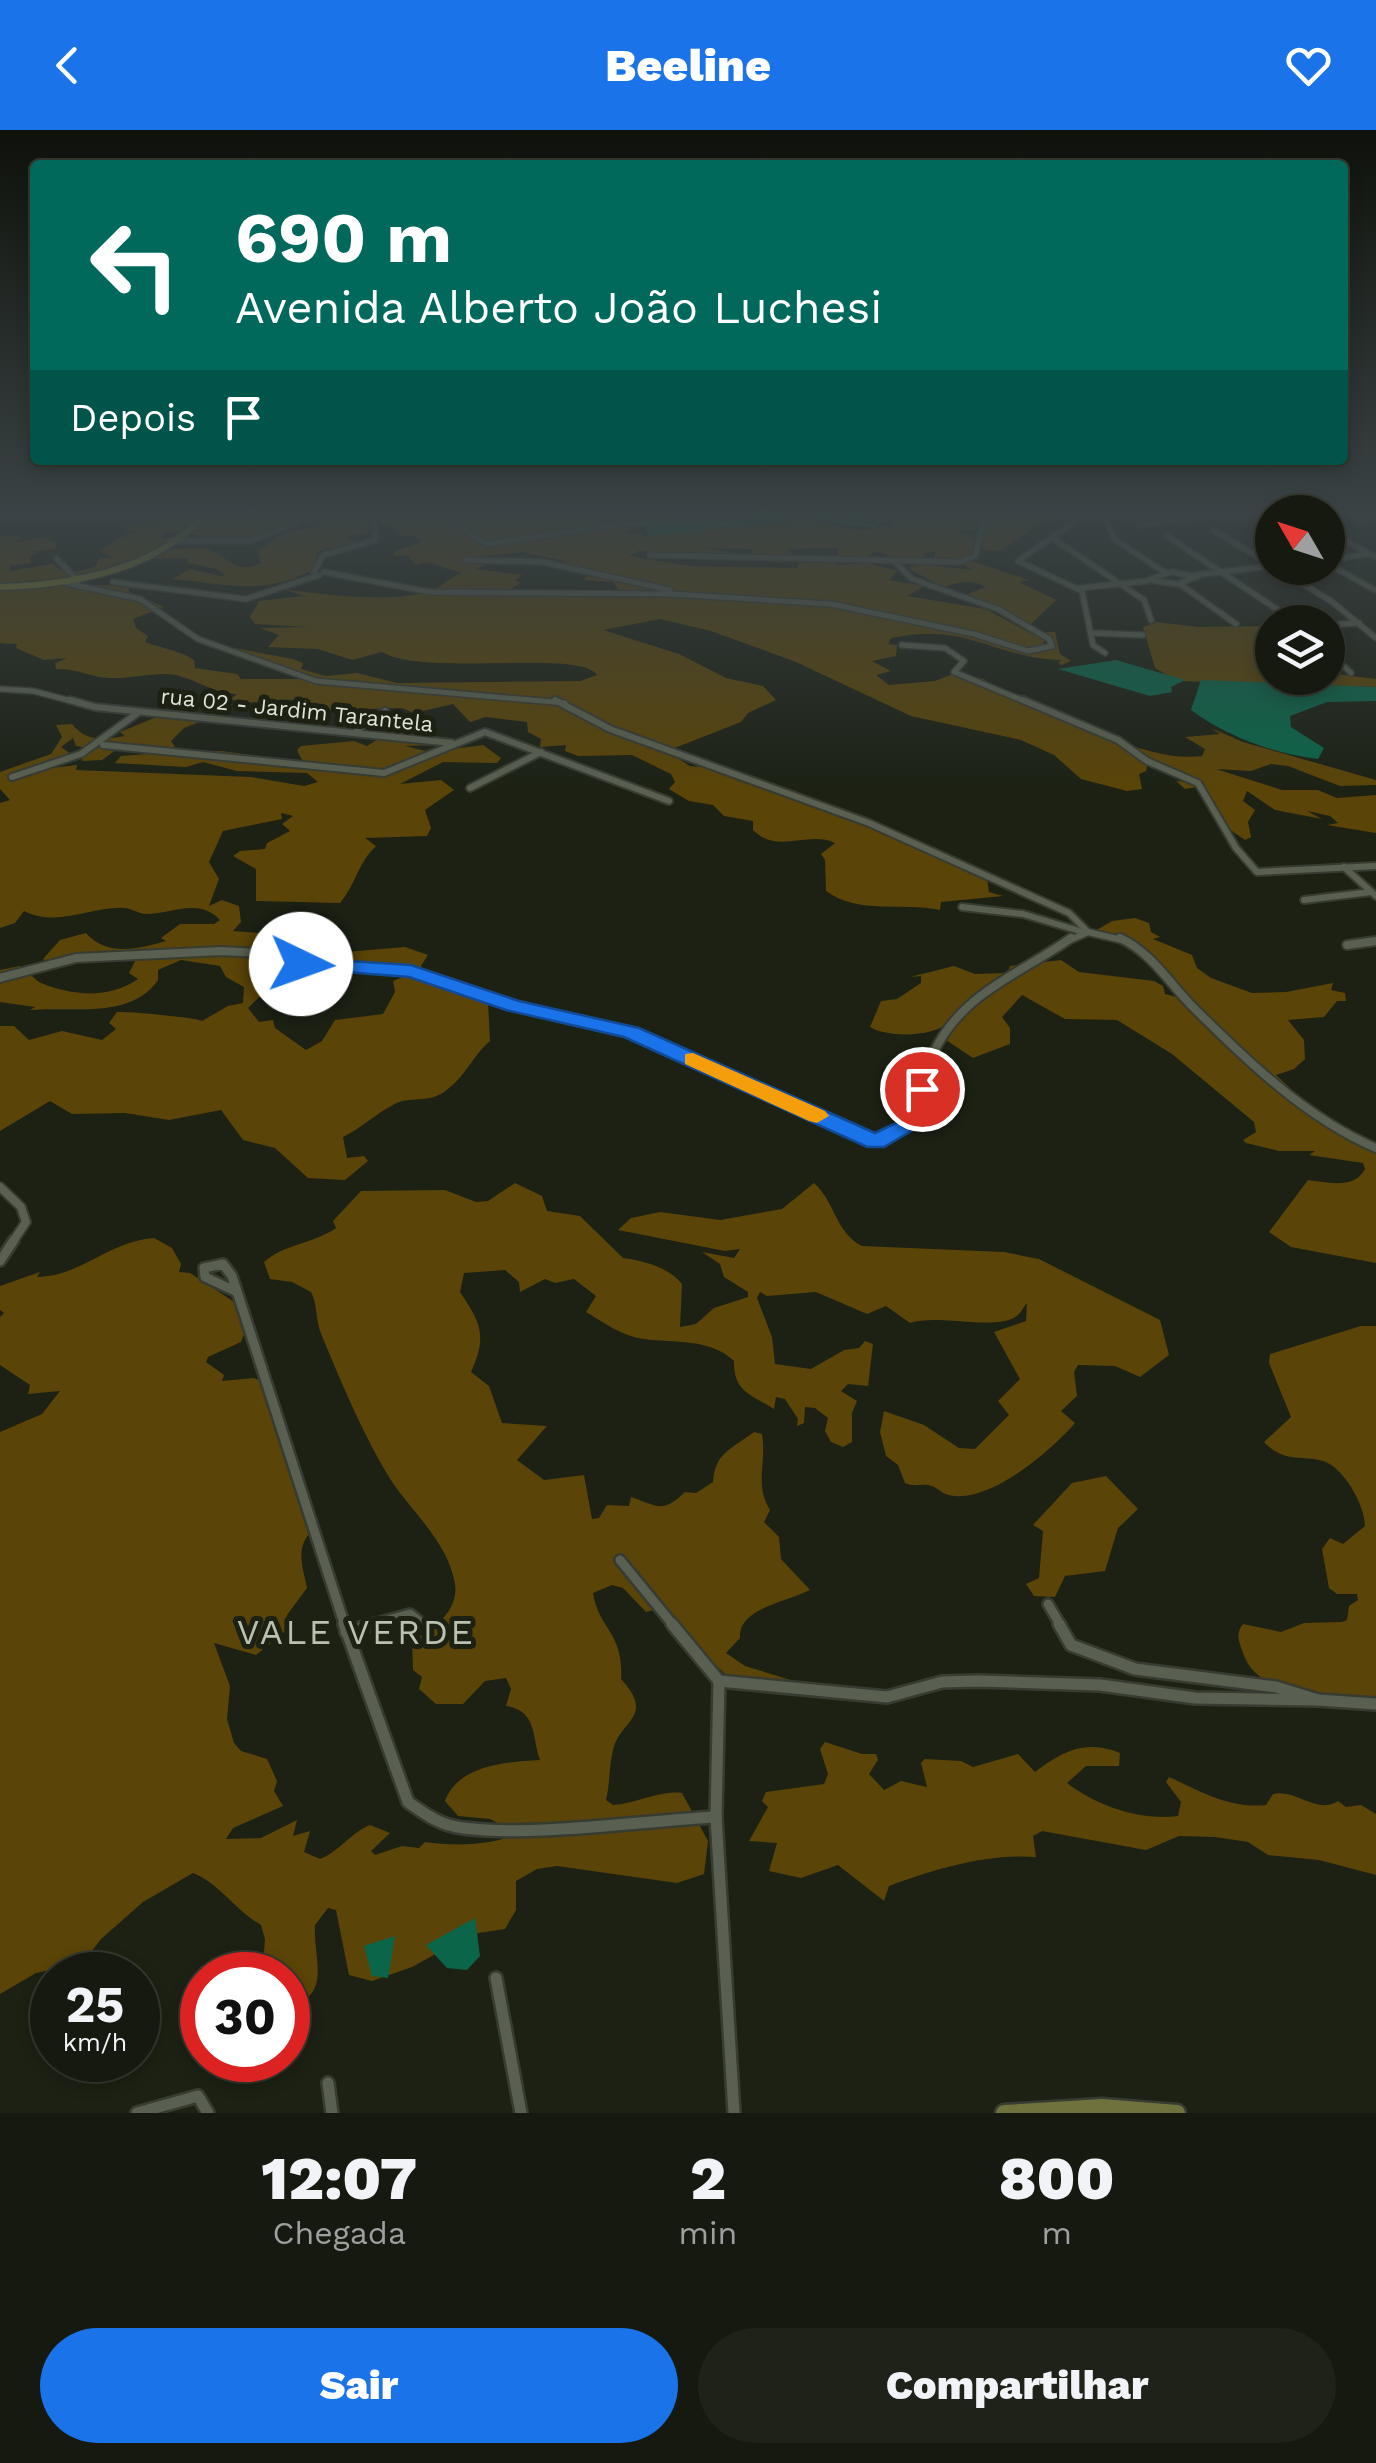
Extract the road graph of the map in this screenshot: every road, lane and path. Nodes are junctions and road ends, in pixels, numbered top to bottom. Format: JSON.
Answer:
{"nodes":[{"id":1,"x":152,"y":608,"type":"edge"},
{"id":2,"x":849,"y":608,"type":"edge"},
{"id":3,"x":994,"y":608,"type":"edge"},
{"id":4,"x":1085,"y":608,"type":"edge"},
{"id":5,"x":1147,"y":608,"type":"edge"},
{"id":6,"x":1213,"y":608,"type":"edge"},
{"id":7,"x":1336,"y":608,"type":"edge"},
{"id":8,"x":1151,"y":620,"type":"dead end"},
{"id":9,"x":1359,"y":623,"type":"junction"},
{"id":10,"x":1236,"y":624,"type":"dead end"},
{"id":11,"x":1345,"y":624,"type":"edge"},
{"id":12,"x":1092,"y":633,"type":"junction"},
{"id":13,"x":1144,"y":636,"type":"dead end"},
{"id":14,"x":1376,"y":638,"type":"edge"},
{"id":15,"x":902,"y":645,"type":"dead end"},
{"id":16,"x":1106,"y":653,"type":"dead end"},
{"id":17,"x":1345,"y":668,"type":"edge"},
{"id":18,"x":1351,"y":673,"type":"dead end"},
{"id":19,"x":0,"y":689,"type":"edge"},
{"id":20,"x":140,"y":711,"type":"junction"},
{"id":21,"x":386,"y":712,"type":"dead end"},
{"id":22,"x":353,"y":732,"type":"junction"},
{"id":23,"x":452,"y":744,"type":"junction"},
{"id":24,"x":102,"y":745,"type":"junction"},
{"id":25,"x":541,"y":752,"type":"junction"},
{"id":26,"x":12,"y":777,"type":"dead end"},
{"id":27,"x":470,"y":788,"type":"dead end"},
{"id":28,"x":670,"y":800,"type":"dead end"},
{"id":29,"x":1376,"y":866,"type":"edge"},
{"id":30,"x":1344,"y":867,"type":"junction"},
{"id":31,"x":1373,"y":894,"type":"edge"},
{"id":32,"x":1304,"y":900,"type":"dead end"},
{"id":33,"x":962,"y":907,"type":"dead end"},
{"id":34,"x":1086,"y":932,"type":"junction"},
{"id":35,"x":1376,"y":941,"type":"edge"},
{"id":36,"x":1347,"y":945,"type":"dead end"},
{"id":37,"x":0,"y":978,"type":"edge"},
{"id":38,"x":1376,"y":1148,"type":"edge"},
{"id":39,"x":0,"y":1186,"type":"edge"},
{"id":40,"x":0,"y":1261,"type":"edge"},
{"id":41,"x":235,"y":1291,"type":"dead end"},
{"id":42,"x":620,"y":1560,"type":"dead end"},
{"id":43,"x":1048,"y":1604,"type":"dead end"},
{"id":44,"x":425,"y":1626,"type":"dead end"},
{"id":45,"x":346,"y":1632,"type":"junction"},
{"id":46,"x":719,"y":1681,"type":"junction"},
{"id":47,"x":1318,"y":1700,"type":"junction"},
{"id":48,"x":1376,"y":1704,"type":"edge"},
{"id":49,"x":716,"y":1818,"type":"junction"},
{"id":50,"x":496,"y":1978,"type":"dead end"},
{"id":51,"x":328,"y":2082,"type":"dead end"},
{"id":52,"x":136,"y":2113,"type":"edge"},
{"id":53,"x":208,"y":2113,"type":"edge"},
{"id":54,"x":332,"y":2113,"type":"edge"},
{"id":55,"x":521,"y":2113,"type":"edge"},
{"id":56,"x":734,"y":2113,"type":"edge"},
{"id":57,"x":1004,"y":2113,"type":"edge"},
{"id":58,"x":1178,"y":2113,"type":"edge"}],
"edges":[{"from":1,"to":34,"type":"street"},
{"from":2,"to":3,"type":"street"},
{"from":4,"to":12,"type":"street"},
{"from":5,"to":8,"type":"street"},
{"from":6,"to":10,"type":"street"},
{"from":7,"to":9,"type":"street"},
{"from":9,"to":11,"type":"street"},
{"from":9,"to":14,"type":"street"},
{"from":12,"to":13,"type":"street"},
{"from":12,"to":16,"type":"street"},
{"from":15,"to":30,"type":"street"},
{"from":17,"to":18,"type":"street"},
{"from":19,"to":20,"type":"street","name":"rua 02 - Jardim Tarantela"},
{"from":20,"to":22,"type":"street","name":"rua 02 - Jardim Tarantela"},
{"from":20,"to":24,"type":"street"},
{"from":21,"to":22,"type":"street"},
{"from":22,"to":23,"type":"street","name":"rua 02 - Jardim Tarantela"},
{"from":23,"to":24,"type":"street"},
{"from":23,"to":25,"type":"street"},
{"from":24,"to":26,"type":"street"},
{"from":25,"to":27,"type":"street"},
{"from":25,"to":28,"type":"street"},
{"from":29,"to":30,"type":"street"},
{"from":30,"to":31,"type":"street"},
{"from":31,"to":32,"type":"street"},
{"from":33,"to":34,"type":"street"},
{"from":34,"to":37,"type":"street"},
{"from":34,"to":38,"type":"street"},
{"from":35,"to":36,"type":"street"},
{"from":39,"to":40,"type":"street"},
{"from":41,"to":45,"type":"street"},
{"from":42,"to":46,"type":"street"},
{"from":43,"to":47,"type":"street"},
{"from":44,"to":45,"type":"street"},
{"from":45,"to":49,"type":"street"},
{"from":46,"to":47,"type":"street"},
{"from":46,"to":49,"type":"street"},
{"from":47,"to":48,"type":"street"},
{"from":49,"to":56,"type":"street"},
{"from":50,"to":55,"type":"street"},
{"from":51,"to":54,"type":"street"},
{"from":52,"to":53,"type":"street"},
{"from":57,"to":58,"type":"main road"}]}
